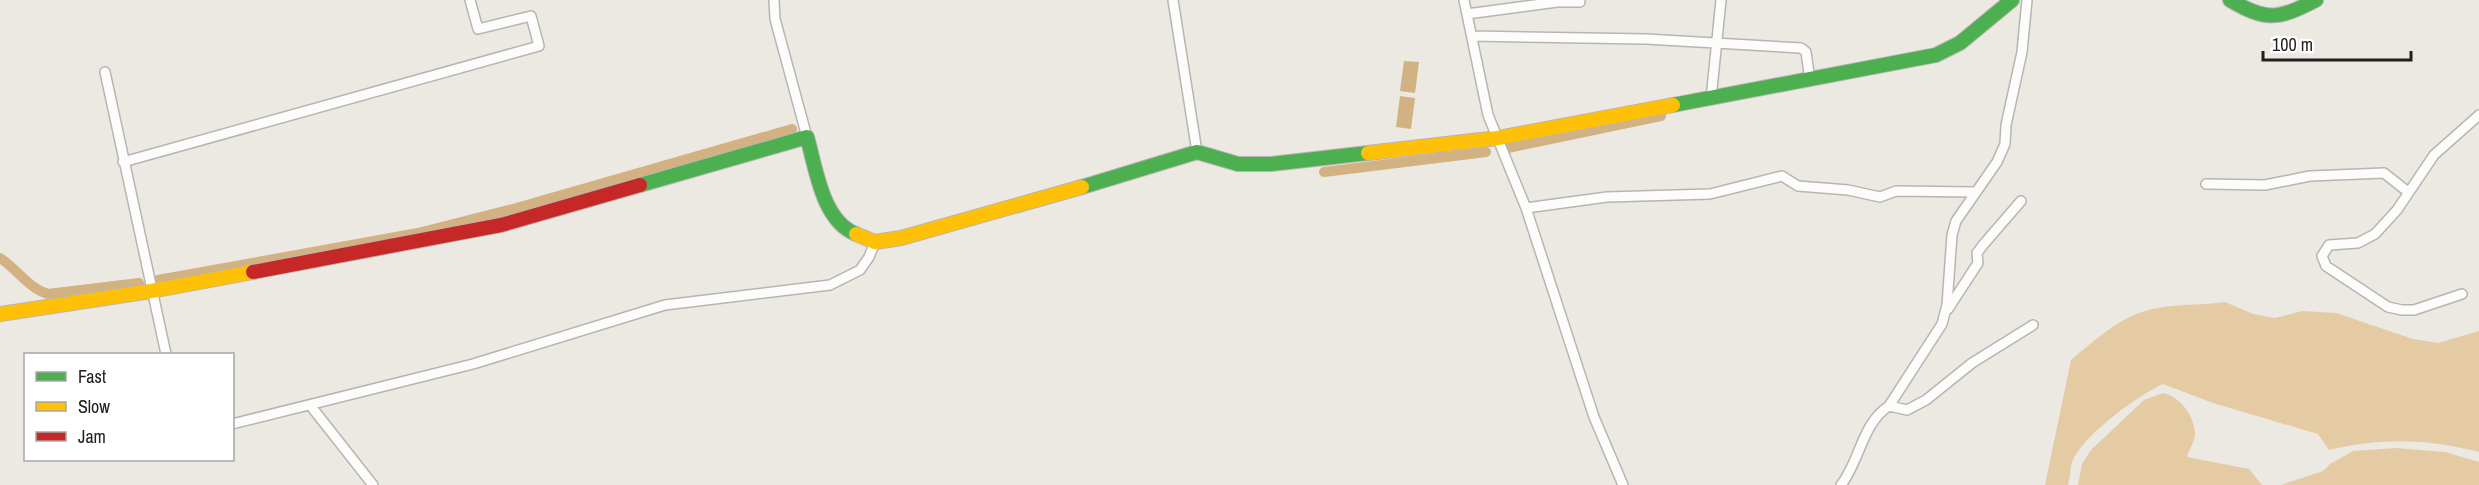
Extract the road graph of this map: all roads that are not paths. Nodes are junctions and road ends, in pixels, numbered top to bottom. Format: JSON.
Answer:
{"nodes":[{"id":1,"x":470,"y":0,"type":"edge"},
{"id":2,"x":774,"y":0,"type":"edge"},
{"id":3,"x":1173,"y":0,"type":"edge"},
{"id":4,"x":1464,"y":0,"type":"edge"},
{"id":5,"x":1490,"y":0,"type":"edge"},
{"id":6,"x":1721,"y":0,"type":"edge"},
{"id":7,"x":2012,"y":0,"type":"edge"},
{"id":8,"x":2027,"y":0,"type":"edge"},
{"id":9,"x":2230,"y":0,"type":"edge"},
{"id":10,"x":2316,"y":0,"type":"edge"},
{"id":11,"x":1580,"y":2,"type":"dead end"},
{"id":12,"x":1488,"y":10,"type":"junction"},
{"id":13,"x":1467,"y":14,"type":"junction"},
{"id":14,"x":1472,"y":36,"type":"junction"},
{"id":15,"x":1716,"y":43,"type":"junction"},
{"id":16,"x":105,"y":72,"type":"dead end"},
{"id":17,"x":1810,"y":80,"type":"junction"},
{"id":18,"x":1711,"y":99,"type":"junction"},
{"id":19,"x":2479,"y":115,"type":"edge"},
{"id":20,"x":807,"y":137,"type":"junction"},
{"id":21,"x":1498,"y":138,"type":"junction"},
{"id":22,"x":1197,"y":152,"type":"junction"},
{"id":23,"x":123,"y":162,"type":"junction"},
{"id":24,"x":2206,"y":184,"type":"dead end"},
{"id":25,"x":1975,"y":192,"type":"junction"},
{"id":26,"x":2408,"y":192,"type":"junction"},
{"id":27,"x":2021,"y":201,"type":"dead end"},
{"id":28,"x":1526,"y":208,"type":"junction"},
{"id":29,"x":875,"y":242,"type":"junction"},
{"id":30,"x":151,"y":291,"type":"junction"},
{"id":31,"x":2462,"y":294,"type":"dead end"},
{"id":32,"x":0,"y":314,"type":"edge"},
{"id":33,"x":1944,"y":314,"type":"junction"},
{"id":34,"x":2033,"y":325,"type":"dead end"},
{"id":35,"x":165,"y":353,"type":"edge"},
{"id":36,"x":310,"y":405,"type":"junction"},
{"id":37,"x":1889,"y":406,"type":"junction"},
{"id":38,"x":234,"y":424,"type":"edge"},
{"id":39,"x":373,"y":485,"type":"edge"},
{"id":40,"x":1623,"y":485,"type":"edge"},
{"id":41,"x":1841,"y":485,"type":"edge"}],
"edges":[{"from":1,"to":23,"type":"street"},
{"from":2,"to":20,"type":"street"},
{"from":3,"to":22,"type":"street"},
{"from":4,"to":13,"type":"street"},
{"from":5,"to":12,"type":"street"},
{"from":6,"to":15,"type":"street"},
{"from":7,"to":17,"type":"street"},
{"from":8,"to":25,"type":"street"},
{"from":9,"to":10,"type":"street"},
{"from":11,"to":12,"type":"street"},
{"from":12,"to":13,"type":"street"},
{"from":13,"to":14,"type":"street"},
{"from":14,"to":15,"type":"street"},
{"from":14,"to":21,"type":"street"},
{"from":15,"to":17,"type":"street"},
{"from":15,"to":18,"type":"street"},
{"from":16,"to":23,"type":"street"},
{"from":17,"to":18,"type":"street"},
{"from":18,"to":21,"type":"street"},
{"from":19,"to":26,"type":"street"},
{"from":20,"to":29,"type":"street"},
{"from":20,"to":30,"type":"street"},
{"from":21,"to":22,"type":"street"},
{"from":21,"to":28,"type":"street"},
{"from":22,"to":29,"type":"street"},
{"from":23,"to":30,"type":"street"},
{"from":24,"to":26,"type":"street"},
{"from":25,"to":28,"type":"street"},
{"from":25,"to":33,"type":"street"},
{"from":26,"to":31,"type":"street"},
{"from":27,"to":33,"type":"street"},
{"from":28,"to":40,"type":"street"},
{"from":29,"to":36,"type":"street"},
{"from":30,"to":32,"type":"street"},
{"from":30,"to":35,"type":"street"},
{"from":33,"to":37,"type":"street"},
{"from":34,"to":37,"type":"street"},
{"from":36,"to":38,"type":"street"},
{"from":36,"to":39,"type":"street"},
{"from":37,"to":41,"type":"street"}]}
